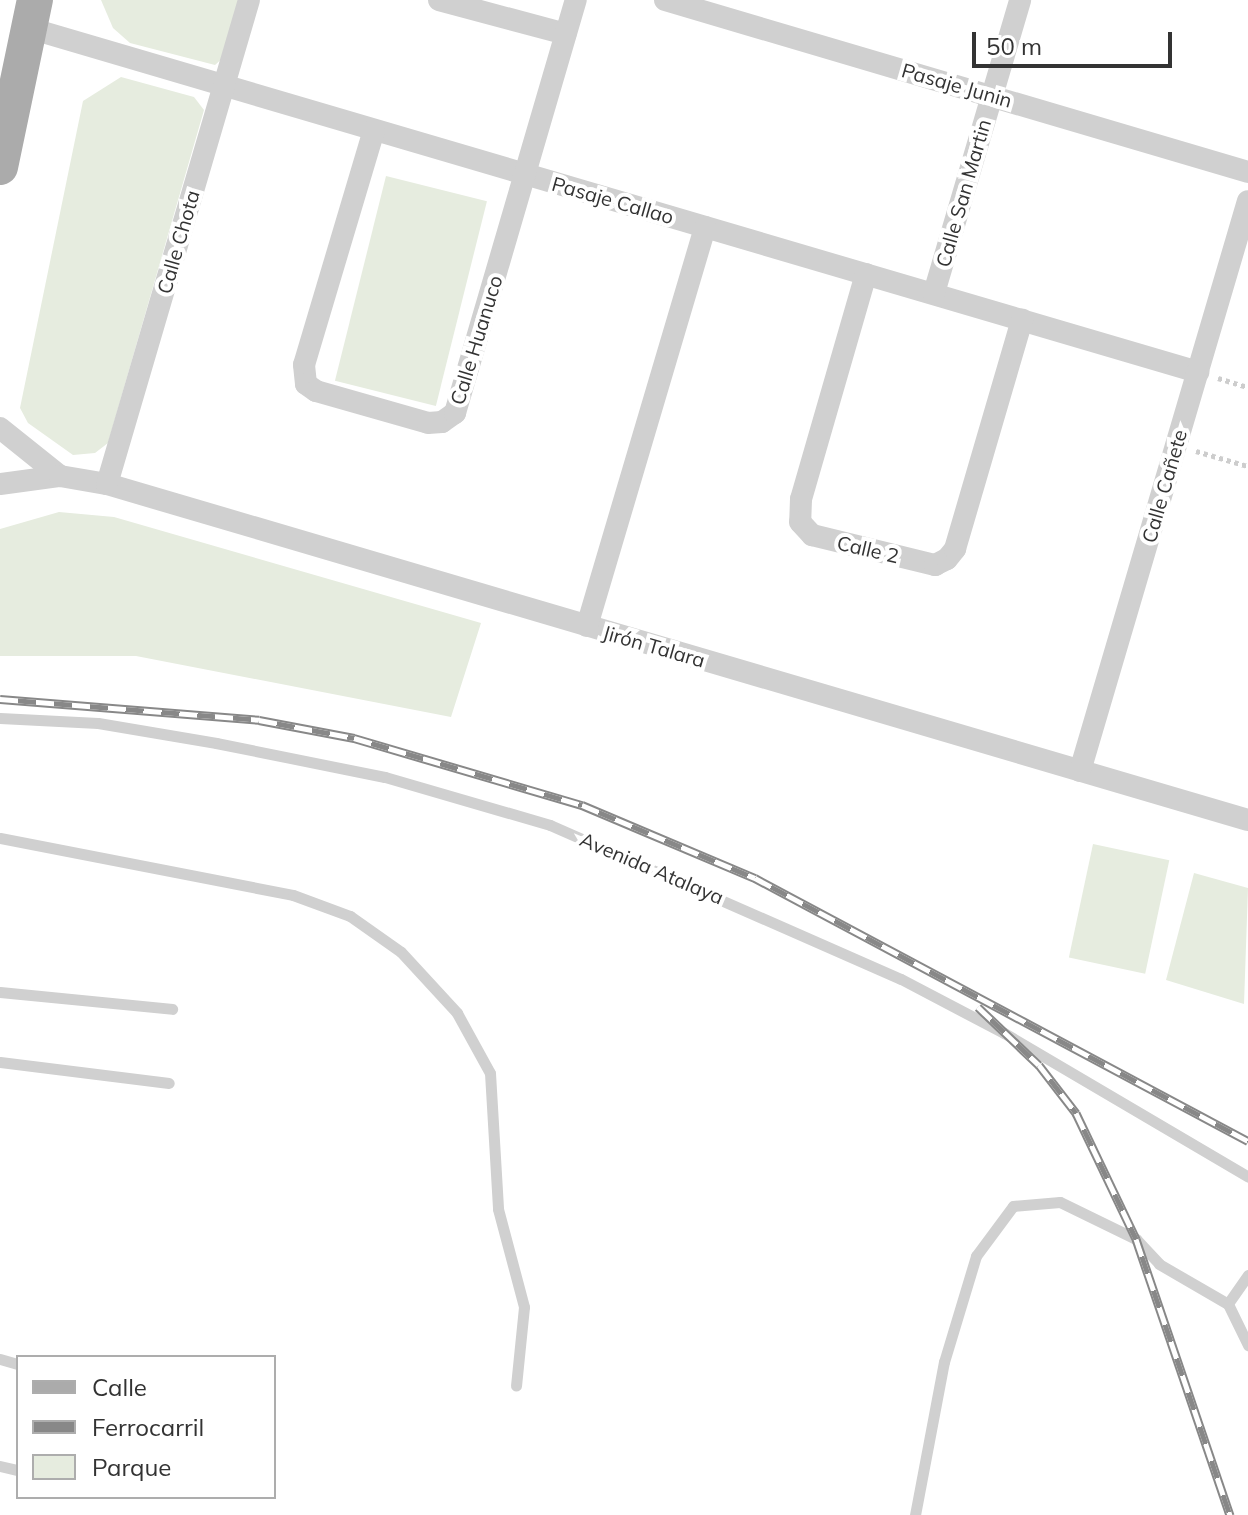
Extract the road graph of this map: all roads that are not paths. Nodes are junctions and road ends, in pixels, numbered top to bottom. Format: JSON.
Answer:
{"nodes":[{"id":1,"x":249,"y":0,"type":"edge"},
{"id":2,"x":439,"y":0,"type":"edge"},
{"id":3,"x":576,"y":0,"type":"edge"},
{"id":4,"x":665,"y":0,"type":"edge"},
{"id":5,"x":1020,"y":0,"type":"edge"},
{"id":6,"x":32,"y":14,"type":"edge"},
{"id":7,"x":566,"y":34,"type":"junction"},
{"id":8,"x":224,"y":86,"type":"junction"},
{"id":9,"x":992,"y":95,"type":"junction"},
{"id":10,"x":374,"y":130,"type":"junction"},
{"id":11,"x":0,"y":167,"type":"edge"},
{"id":12,"x":1248,"y":172,"type":"edge"},
{"id":13,"x":525,"y":174,"type":"junction"},
{"id":14,"x":1248,"y":201,"type":"edge"},
{"id":15,"x":705,"y":227,"type":"junction"},
{"id":16,"x":866,"y":274,"type":"junction"},
{"id":17,"x":934,"y":293,"type":"junction"},
{"id":18,"x":1022,"y":320,"type":"junction"},
{"id":19,"x":1198,"y":372,"type":"junction"},
{"id":20,"x":0,"y":428,"type":"edge"},
{"id":21,"x":60,"y":476,"type":"junction"},
{"id":22,"x":0,"y":484,"type":"edge"},
{"id":23,"x":107,"y":484,"type":"junction"},
{"id":24,"x":587,"y":626,"type":"junction"},
{"id":25,"x":0,"y":718,"type":"edge"},
{"id":26,"x":1080,"y":771,"type":"junction"},
{"id":27,"x":1248,"y":820,"type":"edge"},
{"id":28,"x":0,"y":838,"type":"edge"},
{"id":29,"x":0,"y":992,"type":"edge"},
{"id":30,"x":172,"y":1009,"type":"dead end"},
{"id":31,"x":0,"y":1062,"type":"edge"},
{"id":32,"x":169,"y":1083,"type":"dead end"},
{"id":33,"x":1248,"y":1177,"type":"edge"},
{"id":34,"x":1248,"y":1275,"type":"edge"},
{"id":35,"x":1228,"y":1304,"type":"junction"},
{"id":36,"x":1248,"y":1345,"type":"edge"},
{"id":37,"x":516,"y":1386,"type":"dead end"},
{"id":38,"x":915,"y":1515,"type":"edge"}],
"edges":[{"from":1,"to":8,"type":"street","name":"Calle Chota"},
{"from":2,"to":7,"type":"street"},
{"from":3,"to":7,"type":"street","name":"Calle Huanuco"},
{"from":4,"to":9,"type":"street","name":"Pasaje Junin"},
{"from":5,"to":9,"type":"street","name":"Calle San Martin"},
{"from":6,"to":8,"type":"street","name":"Pasaje Callao"},
{"from":6,"to":11,"type":"main road"},
{"from":7,"to":13,"type":"street","name":"Calle Huanuco"},
{"from":8,"to":10,"type":"street","name":"Pasaje Callao"},
{"from":8,"to":23,"type":"street","name":"Calle Chota"},
{"from":9,"to":12,"type":"street","name":"Pasaje Junin"},
{"from":9,"to":17,"type":"street","name":"Calle San Martin"},
{"from":10,"to":13,"type":"street","name":"Pasaje Callao"},
{"from":10,"to":13,"type":"street","name":"Calle Huanuco"},
{"from":13,"to":15,"type":"street","name":"Pasaje Callao"},
{"from":14,"to":19,"type":"street","name":"Calle Cañete"},
{"from":15,"to":16,"type":"street","name":"Pasaje Callao"},
{"from":15,"to":24,"type":"street"},
{"from":16,"to":17,"type":"street","name":"Pasaje Callao"},
{"from":16,"to":18,"type":"street","name":"Calle 2"},
{"from":17,"to":18,"type":"street","name":"Pasaje Callao"},
{"from":18,"to":19,"type":"street","name":"Pasaje Callao"},
{"from":19,"to":26,"type":"street","name":"Calle Cañete"},
{"from":20,"to":21,"type":"street","name":"Jirón Talara"},
{"from":21,"to":22,"type":"street","name":"Jirón Talara"},
{"from":21,"to":23,"type":"street","name":"Jirón Talara"},
{"from":23,"to":24,"type":"street","name":"Jirón Talara"},
{"from":24,"to":26,"type":"street","name":"Jirón Talara"},
{"from":25,"to":33,"type":"lane","name":"Avenida Atalaya"},
{"from":26,"to":27,"type":"street","name":"Jirón Talara"},
{"from":28,"to":37,"type":"lane"},
{"from":29,"to":30,"type":"lane"},
{"from":31,"to":32,"type":"lane"},
{"from":34,"to":35,"type":"lane"},
{"from":35,"to":36,"type":"lane"},
{"from":35,"to":38,"type":"lane"}]}
